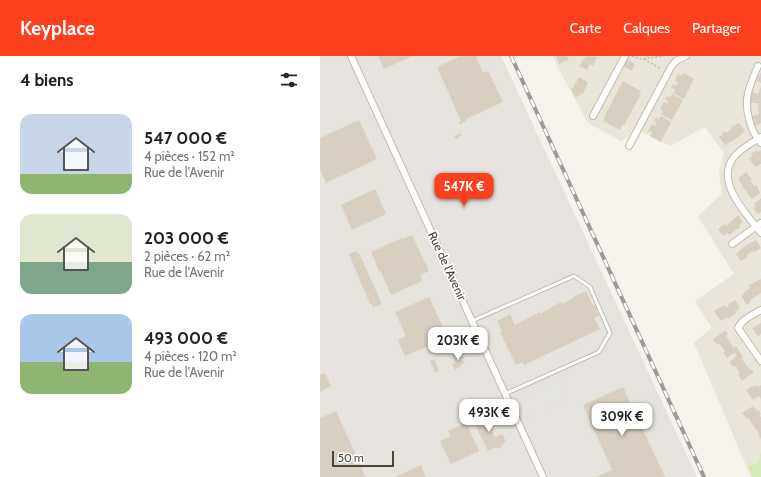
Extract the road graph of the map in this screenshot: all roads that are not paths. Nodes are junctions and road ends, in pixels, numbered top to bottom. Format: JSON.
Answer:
{"nodes":[{"id":1,"x":351,"y":56,"type":"edge"},
{"id":2,"x":625,"y":56,"type":"edge"},
{"id":3,"x":686,"y":56,"type":"edge"},
{"id":4,"x":758,"y":66,"type":"dead end"},
{"id":5,"x":593,"y":116,"type":"dead end"},
{"id":6,"x":760,"y":139,"type":"edge"},
{"id":7,"x":629,"y":146,"type":"dead end"},
{"id":8,"x":758,"y":224,"type":"edge"},
{"id":9,"x":761,"y":233,"type":"edge"},
{"id":10,"x":732,"y":244,"type":"dead end"},
{"id":11,"x":761,"y":310,"type":"edge"},
{"id":12,"x":472,"y":321,"type":"junction"},
{"id":13,"x":761,"y":361,"type":"edge"},
{"id":14,"x":505,"y":394,"type":"junction"},
{"id":15,"x":543,"y":477,"type":"edge"}],
"edges":[{"from":1,"to":12,"type":"street","name":"Rue de l'Avenir"},
{"from":2,"to":5,"type":"street"},
{"from":3,"to":7,"type":"street"},
{"from":4,"to":6,"type":"street"},
{"from":6,"to":8,"type":"street"},
{"from":8,"to":9,"type":"street"},
{"from":8,"to":10,"type":"street"},
{"from":11,"to":13,"type":"street"},
{"from":12,"to":14,"type":"street","name":"Rue de l'Avenir"},
{"from":12,"to":14,"type":"lane"},
{"from":14,"to":15,"type":"street","name":"Rue de l'Avenir"}]}
